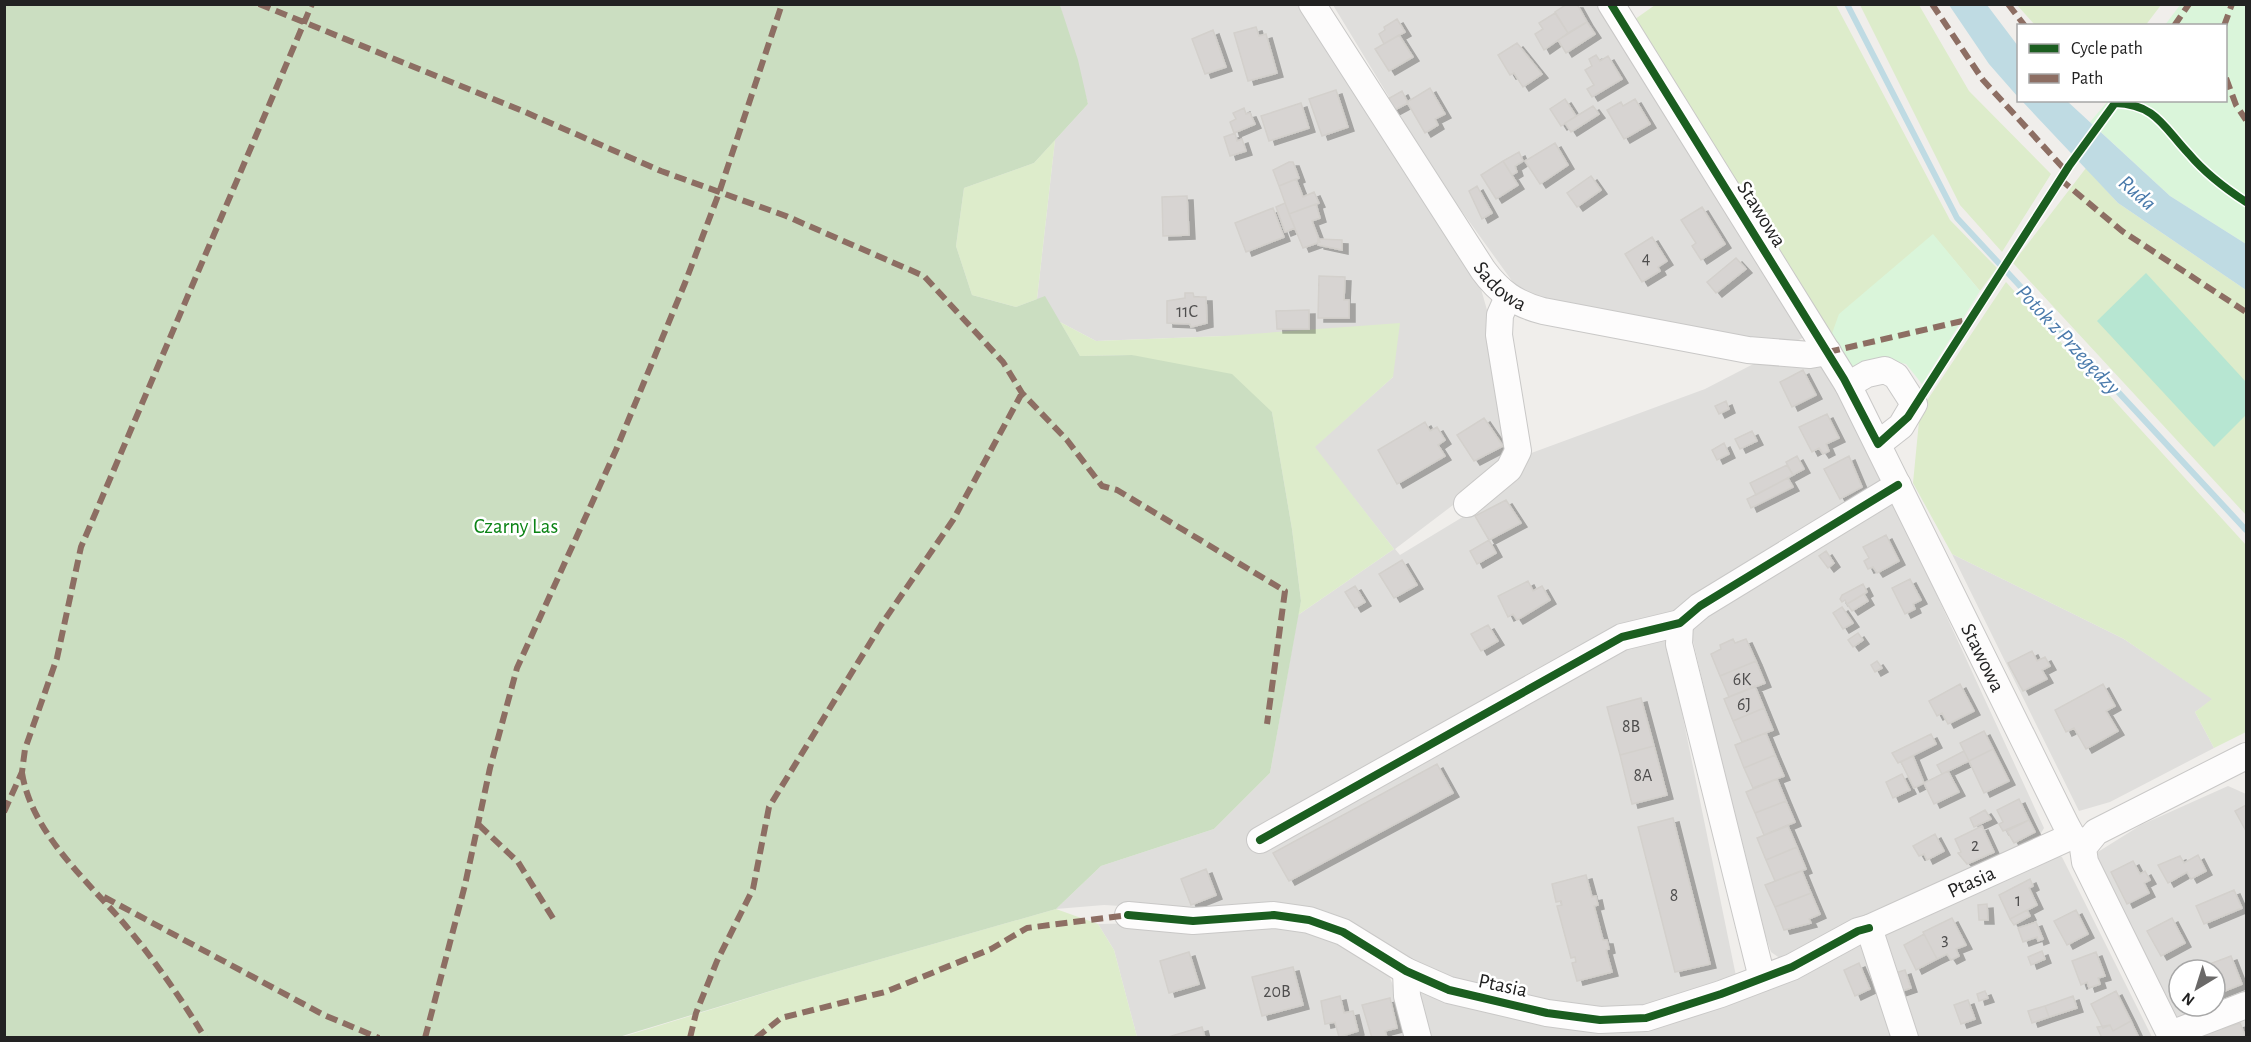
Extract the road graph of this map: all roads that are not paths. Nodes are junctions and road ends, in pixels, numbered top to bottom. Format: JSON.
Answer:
{"nodes":[{"id":1,"x":1312,"y":4,"type":"edge"},
{"id":2,"x":1611,"y":4,"type":"edge"},
{"id":3,"x":1508,"y":297,"type":"junction"},
{"id":4,"x":1828,"y":352,"type":"junction"},
{"id":5,"x":1848,"y":385,"type":"junction"},
{"id":6,"x":1878,"y":444,"type":"junction"},
{"id":7,"x":1898,"y":485,"type":"junction"},
{"id":8,"x":1467,"y":504,"type":"dead end"},
{"id":9,"x":1680,"y":623,"type":"junction"},
{"id":10,"x":2247,"y":756,"type":"edge"},
{"id":11,"x":1260,"y":840,"type":"dead end"},
{"id":12,"x":2079,"y":840,"type":"junction"},
{"id":13,"x":1128,"y":915,"type":"dead end"},
{"id":14,"x":1869,"y":928,"type":"junction"},
{"id":15,"x":1406,"y":971,"type":"junction"},
{"id":16,"x":1762,"y":978,"type":"junction"},
{"id":17,"x":2247,"y":989,"type":"edge"},
{"id":18,"x":2227,"y":996,"type":"edge"},
{"id":19,"x":2247,"y":1005,"type":"edge"},
{"id":20,"x":2171,"y":1023,"type":"edge"},
{"id":21,"x":1418,"y":1038,"type":"edge"},
{"id":22,"x":1905,"y":1038,"type":"edge"}],
"edges":[{"from":1,"to":3,"type":"street","name":"Sadowa"},
{"from":2,"to":4,"type":"street","name":"Stawowa"},
{"from":3,"to":4,"type":"street","name":"Sadowa"},
{"from":3,"to":8,"type":"street"},
{"from":4,"to":5,"type":"street","name":"Stawowa"},
{"from":5,"to":6,"type":"street","name":"Stawowa"},
{"from":5,"to":6,"type":"street"},
{"from":6,"to":7,"type":"street","name":"Stawowa"},
{"from":7,"to":9,"type":"street"},
{"from":7,"to":12,"type":"street","name":"Stawowa"},
{"from":9,"to":11,"type":"street"},
{"from":9,"to":16,"type":"street"},
{"from":10,"to":12,"type":"street","name":"Ptasia"},
{"from":12,"to":14,"type":"street","name":"Ptasia"},
{"from":12,"to":20,"type":"street","name":"Stawowa"},
{"from":13,"to":15,"type":"street","name":"Ptasia"},
{"from":14,"to":16,"type":"street","name":"Ptasia"},
{"from":14,"to":22,"type":"street"},
{"from":15,"to":16,"type":"street","name":"Ptasia"},
{"from":15,"to":21,"type":"street"},
{"from":17,"to":18,"type":"street"},
{"from":19,"to":20,"type":"street"}]}
